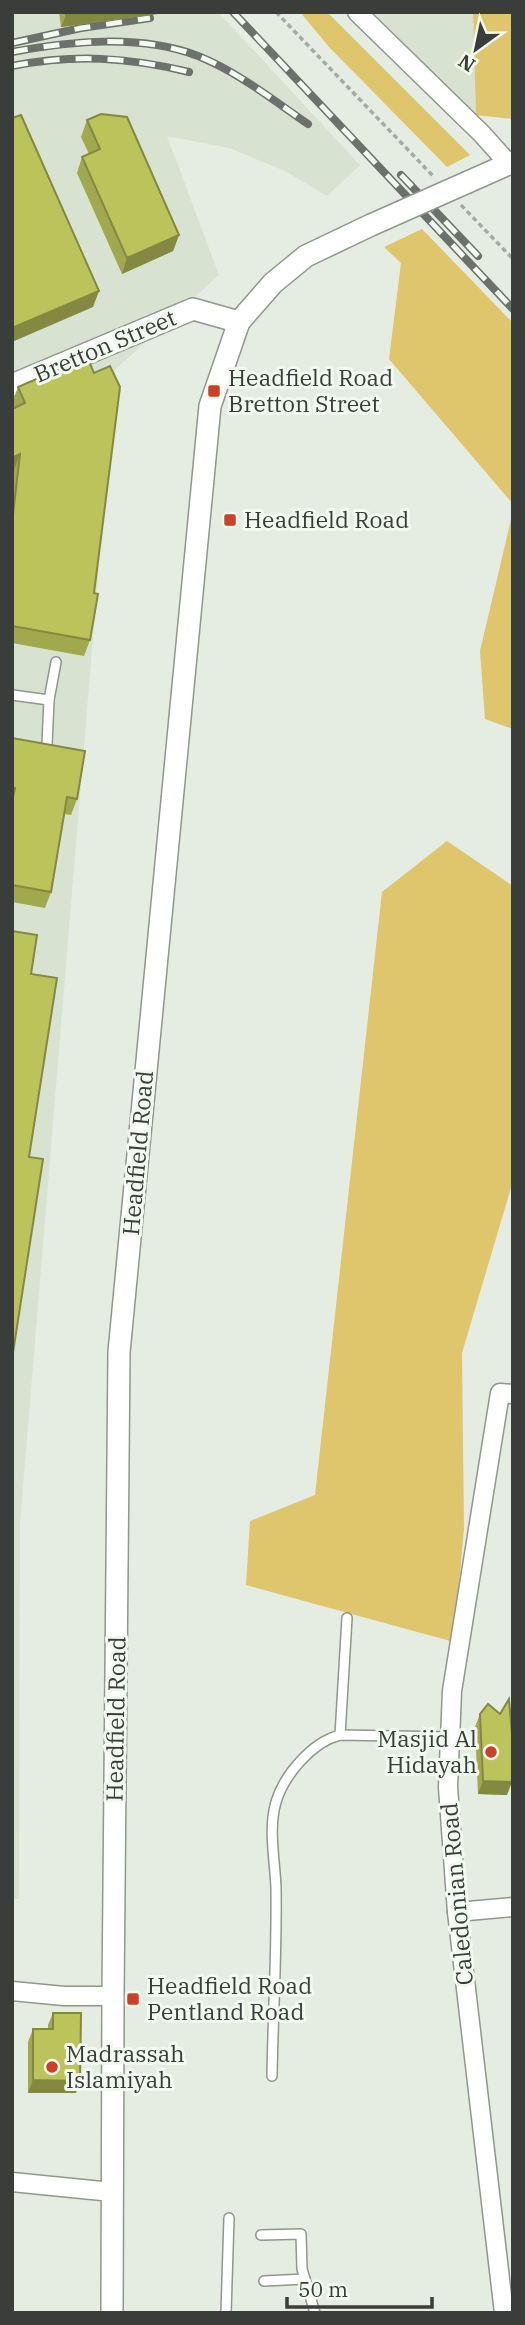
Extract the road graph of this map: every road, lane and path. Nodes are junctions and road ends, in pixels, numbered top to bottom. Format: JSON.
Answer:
{"nodes":[{"id":1,"x":276,"y":12,"type":"edge"},
{"id":2,"x":357,"y":12,"type":"edge"},
{"id":3,"x":511,"y":162,"type":"edge"},
{"id":4,"x":440,"y":183,"type":"dead end"},
{"id":5,"x":458,"y":203,"type":"dead end"},
{"id":6,"x":513,"y":260,"type":"edge"},
{"id":7,"x":239,"y":322,"type":"junction"},
{"id":8,"x":12,"y":384,"type":"edge"},
{"id":9,"x":56,"y":662,"type":"dead end"},
{"id":10,"x":12,"y":695,"type":"edge"},
{"id":11,"x":49,"y":700,"type":"junction"},
{"id":12,"x":47,"y":745,"type":"edge"},
{"id":13,"x":506,"y":1394,"type":"edge"},
{"id":14,"x":347,"y":1618,"type":"dead end"},
{"id":15,"x":340,"y":1735,"type":"junction"},
{"id":16,"x":450,"y":1737,"type":"junction"},
{"id":17,"x":513,"y":1907,"type":"edge"},
{"id":18,"x":457,"y":1912,"type":"junction"},
{"id":19,"x":12,"y":1992,"type":"edge"},
{"id":20,"x":113,"y":1996,"type":"junction"},
{"id":21,"x":272,"y":2076,"type":"dead end"},
{"id":22,"x":12,"y":2182,"type":"edge"},
{"id":23,"x":112,"y":2192,"type":"junction"},
{"id":24,"x":229,"y":2218,"type":"dead end"},
{"id":25,"x":261,"y":2235,"type":"dead end"},
{"id":26,"x":304,"y":2279,"type":"junction"},
{"id":27,"x":264,"y":2281,"type":"dead end"},
{"id":28,"x":112,"y":2313,"type":"edge"},
{"id":29,"x":226,"y":2313,"type":"edge"},
{"id":30,"x":315,"y":2313,"type":"edge"},
{"id":31,"x":504,"y":2313,"type":"edge"}],
"edges":[{"from":1,"to":4,"type":"path"},
{"from":2,"to":3,"type":"street"},
{"from":3,"to":7,"type":"street","name":"Headfield Road","bridge":true},
{"from":5,"to":6,"type":"path"},
{"from":7,"to":8,"type":"street","name":"Bretton Street"},
{"from":7,"to":20,"type":"street","name":"Headfield Road"},
{"from":9,"to":11,"type":"lane"},
{"from":10,"to":11,"type":"lane"},
{"from":11,"to":12,"type":"lane"},
{"from":13,"to":16,"type":"street","name":"Caledonian Road"},
{"from":14,"to":15,"type":"lane"},
{"from":15,"to":16,"type":"lane"},
{"from":15,"to":21,"type":"lane"},
{"from":16,"to":18,"type":"street","name":"Caledonian Road"},
{"from":17,"to":18,"type":"street"},
{"from":18,"to":31,"type":"street","name":"Caledonian Road"},
{"from":19,"to":20,"type":"street"},
{"from":20,"to":23,"type":"street","name":"Headfield Road"},
{"from":22,"to":23,"type":"street"},
{"from":23,"to":28,"type":"street","name":"Headfield Road"},
{"from":24,"to":29,"type":"lane"},
{"from":25,"to":26,"type":"lane"},
{"from":26,"to":27,"type":"lane"},
{"from":26,"to":30,"type":"lane"}]}
